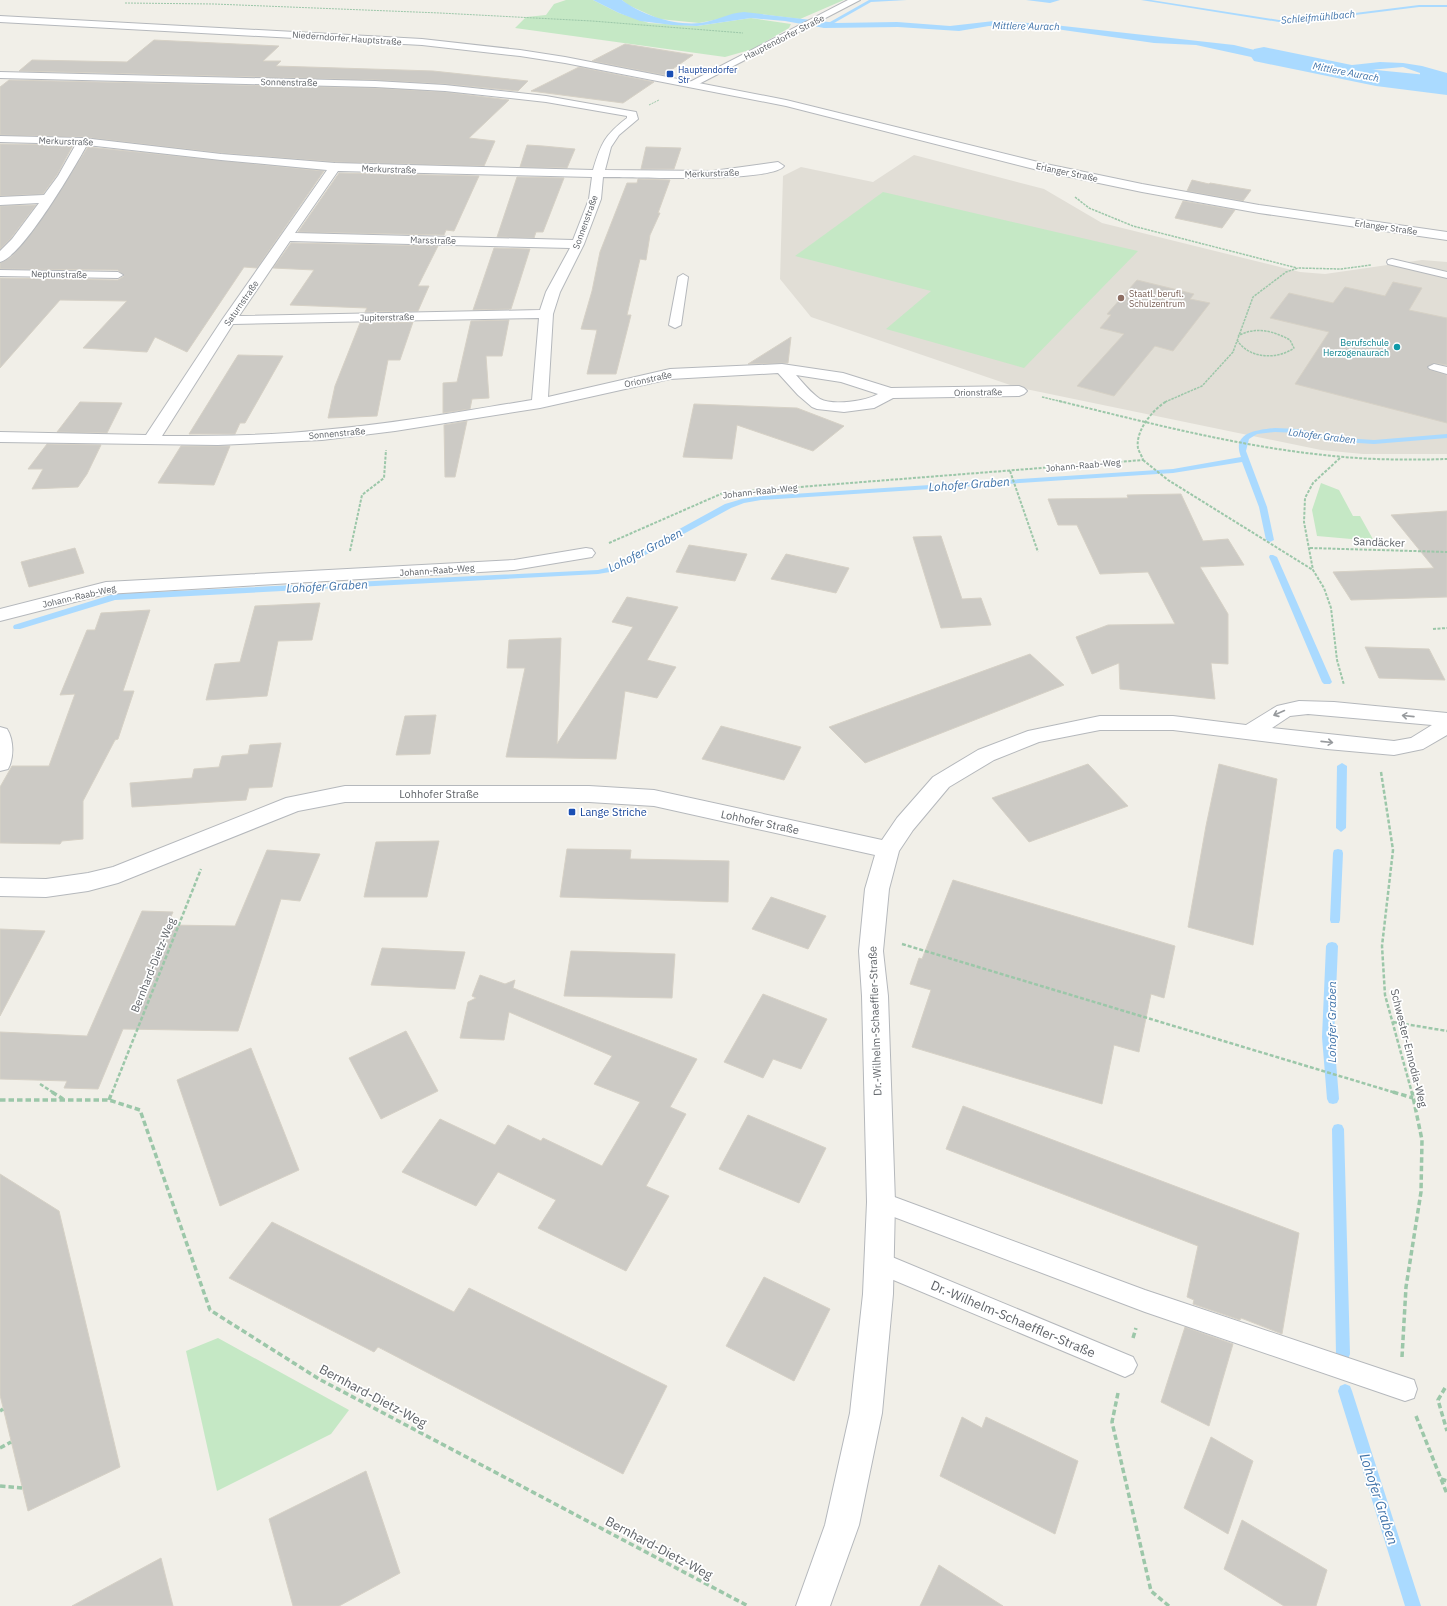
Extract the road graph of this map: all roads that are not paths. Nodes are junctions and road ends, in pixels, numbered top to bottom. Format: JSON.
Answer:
{"nodes":[{"id":1,"x":855,"y":0,"type":"edge"},
{"id":2,"x":0,"y":19,"type":"edge"},
{"id":3,"x":0,"y":75,"type":"edge"},
{"id":4,"x":691,"y":84,"type":"junction"},
{"id":5,"x":0,"y":139,"type":"edge"},
{"id":6,"x":83,"y":141,"type":"junction"},
{"id":7,"x":778,"y":166,"type":"dead end"},
{"id":8,"x":335,"y":167,"type":"junction"},
{"id":9,"x":598,"y":172,"type":"junction"},
{"id":10,"x":46,"y":199,"type":"junction"},
{"id":11,"x":0,"y":201,"type":"edge"},
{"id":12,"x":1447,"y":236,"type":"edge"},
{"id":13,"x":287,"y":237,"type":"junction"},
{"id":14,"x":578,"y":244,"type":"junction"},
{"id":15,"x":0,"y":258,"type":"edge"},
{"id":16,"x":1392,"y":262,"type":"road end"},
{"id":17,"x":0,"y":273,"type":"edge"},
{"id":18,"x":118,"y":275,"type":"dead end"},
{"id":19,"x":1447,"y":275,"type":"edge"},
{"id":20,"x":683,"y":277,"type":"dead end"},
{"id":21,"x":546,"y":314,"type":"junction"},
{"id":22,"x":229,"y":320,"type":"junction"},
{"id":23,"x":675,"y":325,"type":"dead end"},
{"id":24,"x":1434,"y":367,"type":"dead end"},
{"id":25,"x":782,"y":368,"type":"junction"},
{"id":26,"x":1447,"y":371,"type":"edge"},
{"id":27,"x":1019,"y":391,"type":"road end"},
{"id":28,"x":890,"y":393,"type":"junction"},
{"id":29,"x":540,"y":403,"type":"junction"},
{"id":30,"x":0,"y":437,"type":"edge"},
{"id":31,"x":151,"y":440,"type":"junction"},
{"id":32,"x":586,"y":553,"type":"road end"},
{"id":33,"x":0,"y":614,"type":"edge"},
{"id":34,"x":1447,"y":720,"type":"edge"},
{"id":35,"x":1447,"y":725,"type":"edge"},
{"id":36,"x":1246,"y":732,"type":"junction"},
{"id":37,"x":0,"y":734,"type":"edge"},
{"id":38,"x":0,"y":764,"type":"edge"},
{"id":39,"x":888,"y":850,"type":"junction"},
{"id":40,"x":0,"y":887,"type":"edge"},
{"id":41,"x":881,"y":1202,"type":"junction"},
{"id":42,"x":880,"y":1263,"type":"junction"},
{"id":43,"x":1124,"y":1365,"type":"road end"},
{"id":44,"x":1405,"y":1389,"type":"road end"},
{"id":45,"x":813,"y":1606,"type":"edge"}],
"edges":[{"from":1,"to":4,"type":"street","name":"Hauptendorfer Straße"},
{"from":2,"to":4,"type":"street","name":"Niederndorfer Hauptstraße"},
{"from":3,"to":9,"type":"street","name":"Sonnenstraße"},
{"from":4,"to":12,"type":"street","name":"Erlanger Straße"},
{"from":5,"to":6,"type":"street","name":"Merkurstraße"},
{"from":6,"to":8,"type":"street","name":"Merkurstraße"},
{"from":6,"to":10,"type":"street"},
{"from":7,"to":9,"type":"street","name":"Merkurstraße"},
{"from":8,"to":9,"type":"street","name":"Merkurstraße"},
{"from":8,"to":13,"type":"street","name":"Saturnstraße"},
{"from":9,"to":14,"type":"street","name":"Sonnenstraße"},
{"from":10,"to":11,"type":"street"},
{"from":10,"to":15,"type":"street"},
{"from":13,"to":14,"type":"street","name":"Marsstraße"},
{"from":13,"to":22,"type":"street","name":"Saturnstraße"},
{"from":14,"to":21,"type":"street","name":"Sonnenstraße"},
{"from":16,"to":19,"type":"lane"},
{"from":17,"to":18,"type":"lane","name":"Neptunstraße"},
{"from":20,"to":23,"type":"lane"},
{"from":21,"to":22,"type":"street","name":"Jupiterstraße"},
{"from":21,"to":29,"type":"street","name":"Sonnenstraße"},
{"from":22,"to":31,"type":"street","name":"Saturnstraße"},
{"from":24,"to":26,"type":"lane"},
{"from":25,"to":28,"type":"street","name":"Orionstraße"},
{"from":25,"to":28,"type":"street","name":"Orionstraße"},
{"from":25,"to":29,"type":"street","name":"Orionstraße"},
{"from":27,"to":28,"type":"street","name":"Orionstraße"},
{"from":29,"to":31,"type":"street","name":"Sonnenstraße"},
{"from":30,"to":31,"type":"street","name":"Sonnenstraße"},
{"from":32,"to":33,"type":"street","name":"Johann-Raab-Weg"},
{"from":34,"to":36,"type":"street","one_way":true},
{"from":36,"to":35,"type":"street","name":"Dr.-Wilhelm-Schaeffler-Straße","one_way":true},
{"from":36,"to":39,"type":"street","name":"Dr.-Wilhelm-Schaeffler-Straße"},
{"from":37,"to":38,"type":"street"},
{"from":39,"to":40,"type":"street","name":"Lohhofer Straße"},
{"from":39,"to":41,"type":"street","name":"Dr.-Wilhelm-Schaeffler-Straße"},
{"from":41,"to":42,"type":"street","name":"Dr.-Wilhelm-Schaeffler-Straße"},
{"from":41,"to":44,"type":"lane"},
{"from":42,"to":43,"type":"lane","name":"Dr.-Wilhelm-Schaeffler-Straße"},
{"from":42,"to":45,"type":"street","name":"Dr.-Wilhelm-Schaeffler-Straße"}]}
